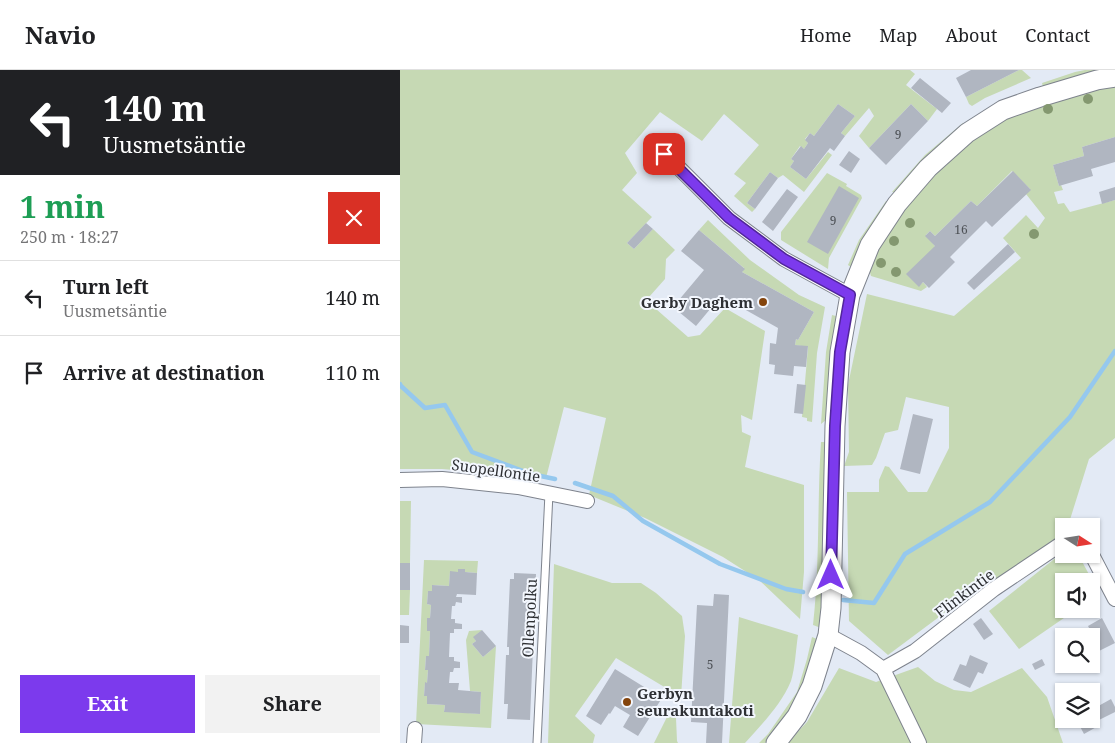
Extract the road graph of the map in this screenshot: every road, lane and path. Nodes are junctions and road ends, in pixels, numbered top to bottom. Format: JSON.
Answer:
{"nodes":[{"id":1,"x":1115,"y":77,"type":"edge"},
{"id":2,"x":664,"y":154,"type":"dead end"},
{"id":3,"x":850,"y":295,"type":"junction"},
{"id":4,"x":400,"y":480,"type":"edge"},
{"id":5,"x":549,"y":493,"type":"junction"},
{"id":6,"x":586,"y":501,"type":"dead end"},
{"id":7,"x":1055,"y":548,"type":"edge"},
{"id":8,"x":1096,"y":563,"type":"edge"},
{"id":9,"x":1115,"y":599,"type":"edge"},
{"id":10,"x":828,"y":635,"type":"junction"},
{"id":11,"x":883,"y":669,"type":"junction"},
{"id":12,"x":537,"y":743,"type":"edge"},
{"id":13,"x":776,"y":743,"type":"edge"},
{"id":14,"x":919,"y":743,"type":"edge"}],
"edges":[{"from":1,"to":3,"type":"street"},
{"from":2,"to":3,"type":"street"},
{"from":3,"to":10,"type":"street"},
{"from":4,"to":5,"type":"street","name":"Suopellontie"},
{"from":5,"to":6,"type":"street","name":"Suopellontie"},
{"from":5,"to":12,"type":"lane","name":"Ollenpolku"},
{"from":7,"to":11,"type":"street","name":"Flinkintie"},
{"from":8,"to":9,"type":"street"},
{"from":10,"to":11,"type":"street"},
{"from":10,"to":13,"type":"street"},
{"from":11,"to":14,"type":"street"}]}
